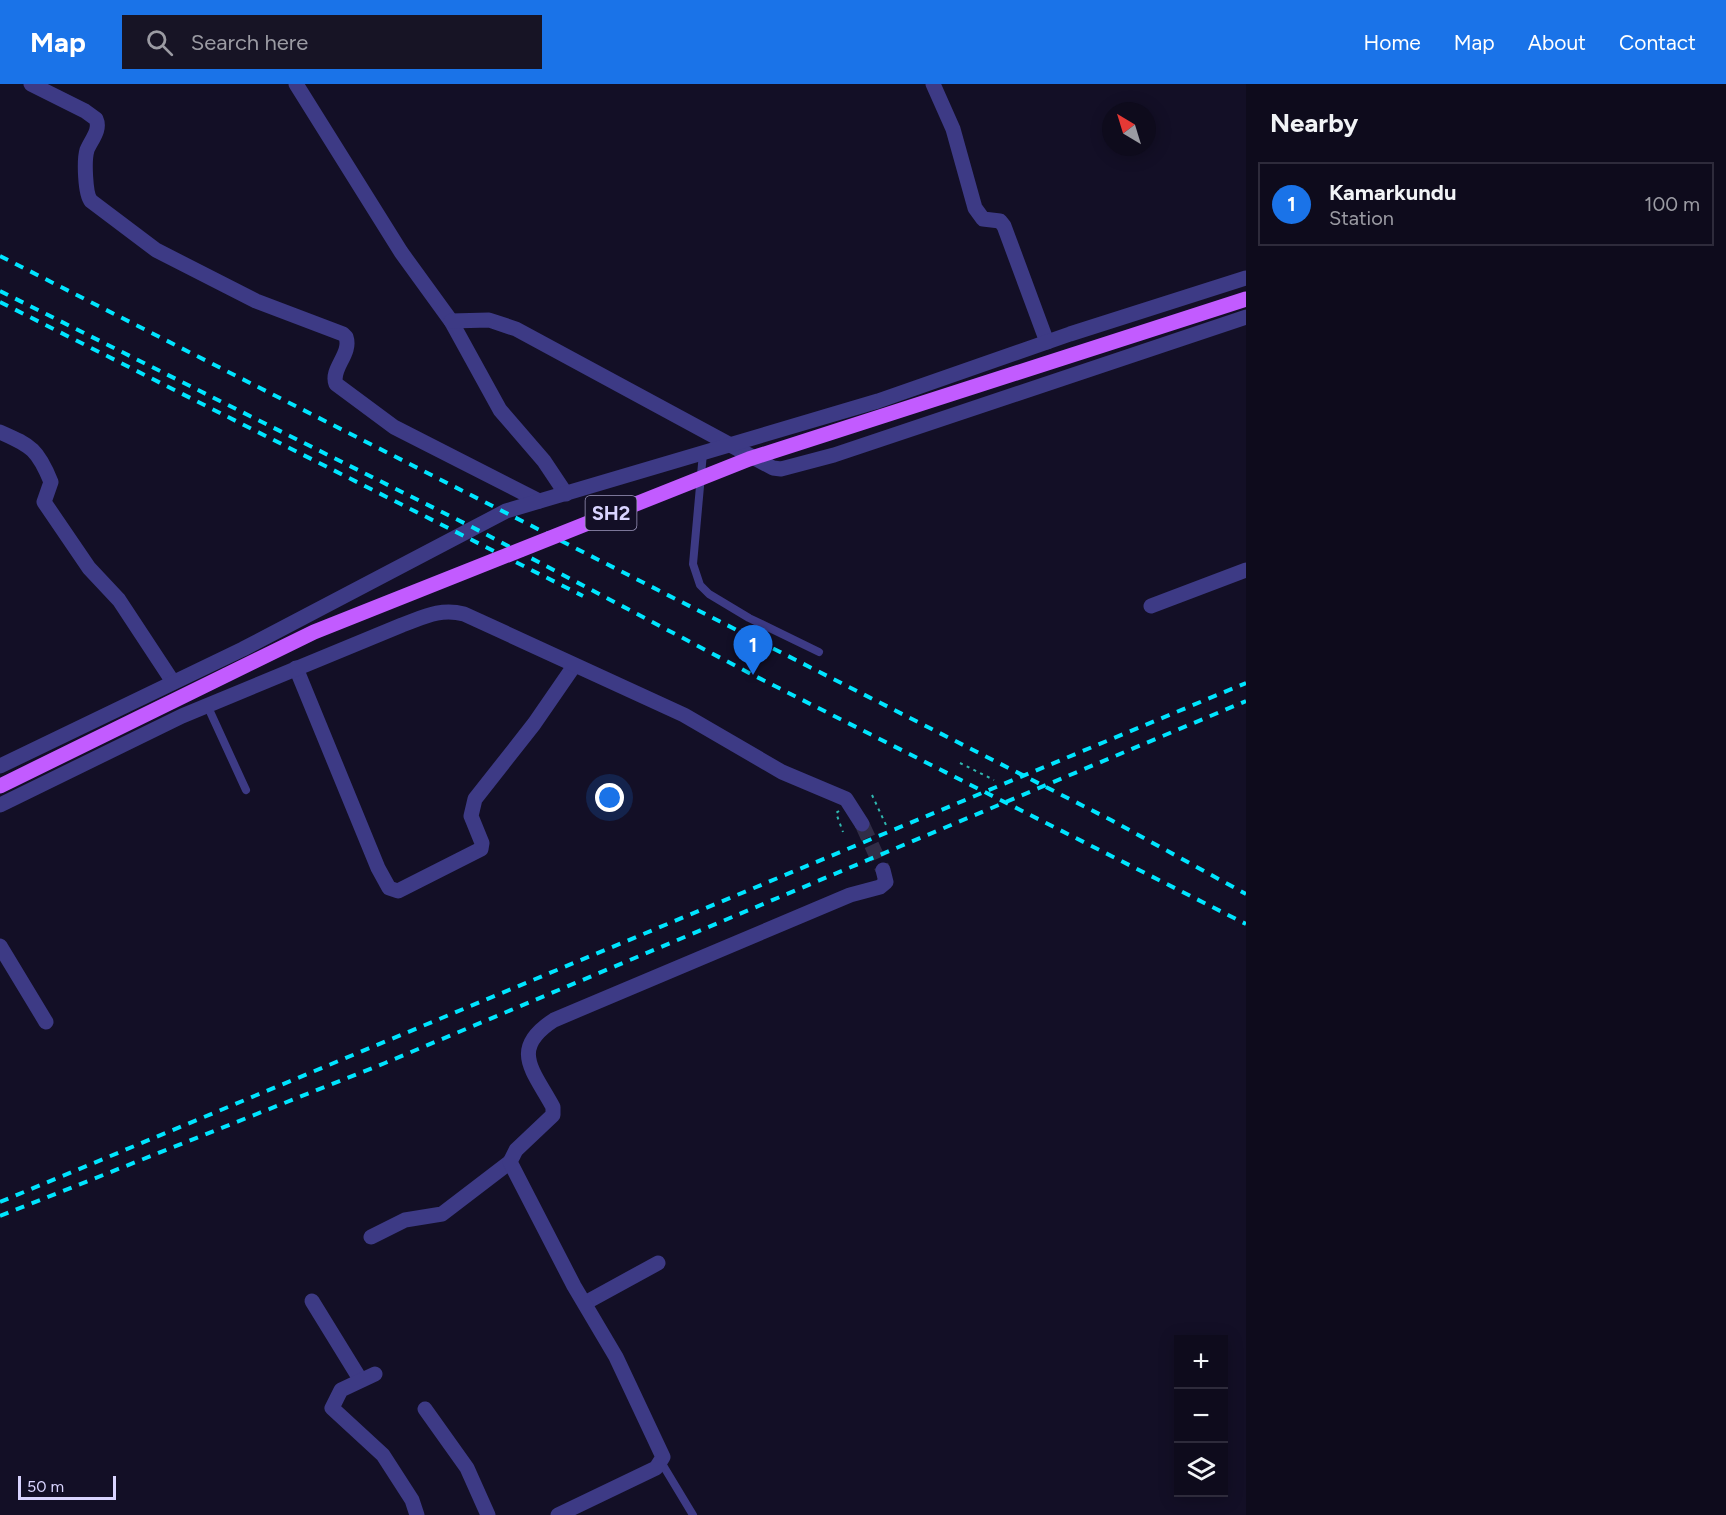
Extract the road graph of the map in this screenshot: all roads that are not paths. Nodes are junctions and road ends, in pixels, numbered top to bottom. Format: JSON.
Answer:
{"nodes":[{"id":1,"x":32,"y":84,"type":"edge"},
{"id":2,"x":296,"y":84,"type":"edge"},
{"id":3,"x":933,"y":84,"type":"edge"},
{"id":4,"x":1246,"y":278,"type":"edge"},
{"id":5,"x":1246,"y":299,"type":"edge"},
{"id":6,"x":1246,"y":317,"type":"edge"},
{"id":7,"x":450,"y":321,"type":"junction"},
{"id":8,"x":1047,"y":342,"type":"junction"},
{"id":9,"x":0,"y":432,"type":"edge"},
{"id":10,"x":732,"y":444,"type":"junction"},
{"id":11,"x":703,"y":453,"type":"junction"},
{"id":12,"x":566,"y":494,"type":"junction"},
{"id":13,"x":539,"y":501,"type":"junction"},
{"id":14,"x":1246,"y":570,"type":"edge"},
{"id":15,"x":1151,"y":606,"type":"dead end"},
{"id":16,"x":819,"y":652,"type":"dead end"},
{"id":17,"x":574,"y":666,"type":"junction"},
{"id":18,"x":296,"y":668,"type":"junction"},
{"id":19,"x":173,"y":682,"type":"junction"},
{"id":20,"x":207,"y":705,"type":"junction"},
{"id":21,"x":0,"y":766,"type":"edge"},
{"id":22,"x":0,"y":786,"type":"edge"},
{"id":23,"x":246,"y":790,"type":"dead end"},
{"id":24,"x":0,"y":805,"type":"edge"},
{"id":25,"x":862,"y":824,"type":"tunnel mouth"},
{"id":26,"x":883,"y":870,"type":"dead end"},
{"id":27,"x":0,"y":946,"type":"edge"},
{"id":28,"x":46,"y":1022,"type":"dead end"},
{"id":29,"x":510,"y":1162,"type":"junction"},
{"id":30,"x":371,"y":1237,"type":"dead end"},
{"id":31,"x":658,"y":1263,"type":"dead end"},
{"id":32,"x":312,"y":1301,"type":"dead end"},
{"id":33,"x":585,"y":1304,"type":"junction"},
{"id":34,"x":375,"y":1374,"type":"dead end"},
{"id":35,"x":360,"y":1379,"type":"junction"},
{"id":36,"x":425,"y":1410,"type":"dead end"},
{"id":37,"x":661,"y":1462,"type":"junction"},
{"id":38,"x":417,"y":1515,"type":"edge"},
{"id":39,"x":488,"y":1515,"type":"edge"},
{"id":40,"x":558,"y":1515,"type":"edge"},
{"id":41,"x":693,"y":1515,"type":"edge"}],
"edges":[{"from":1,"to":13,"type":"street"},
{"from":2,"to":7,"type":"street"},
{"from":3,"to":8,"type":"street"},
{"from":4,"to":8,"type":"street"},
{"from":5,"to":22,"type":"main road","number":"SH2","bridge":true},
{"from":6,"to":10,"type":"street"},
{"from":7,"to":10,"type":"street"},
{"from":7,"to":12,"type":"street"},
{"from":8,"to":10,"type":"street"},
{"from":9,"to":19,"type":"street"},
{"from":10,"to":11,"type":"street"},
{"from":11,"to":12,"type":"street"},
{"from":11,"to":16,"type":"lane"},
{"from":12,"to":13,"type":"street"},
{"from":13,"to":19,"type":"street"},
{"from":14,"to":15,"type":"street"},
{"from":17,"to":18,"type":"street"},
{"from":17,"to":18,"type":"street"},
{"from":17,"to":25,"type":"street"},
{"from":18,"to":20,"type":"street"},
{"from":19,"to":21,"type":"street"},
{"from":20,"to":23,"type":"lane"},
{"from":20,"to":24,"type":"street"},
{"from":26,"to":29,"type":"street"},
{"from":27,"to":28,"type":"street"},
{"from":29,"to":30,"type":"street"},
{"from":29,"to":33,"type":"street"},
{"from":31,"to":33,"type":"street"},
{"from":32,"to":35,"type":"street"},
{"from":33,"to":37,"type":"street"},
{"from":34,"to":35,"type":"street"},
{"from":35,"to":38,"type":"street"},
{"from":36,"to":39,"type":"street"},
{"from":37,"to":40,"type":"street"},
{"from":37,"to":41,"type":"lane"}]}
